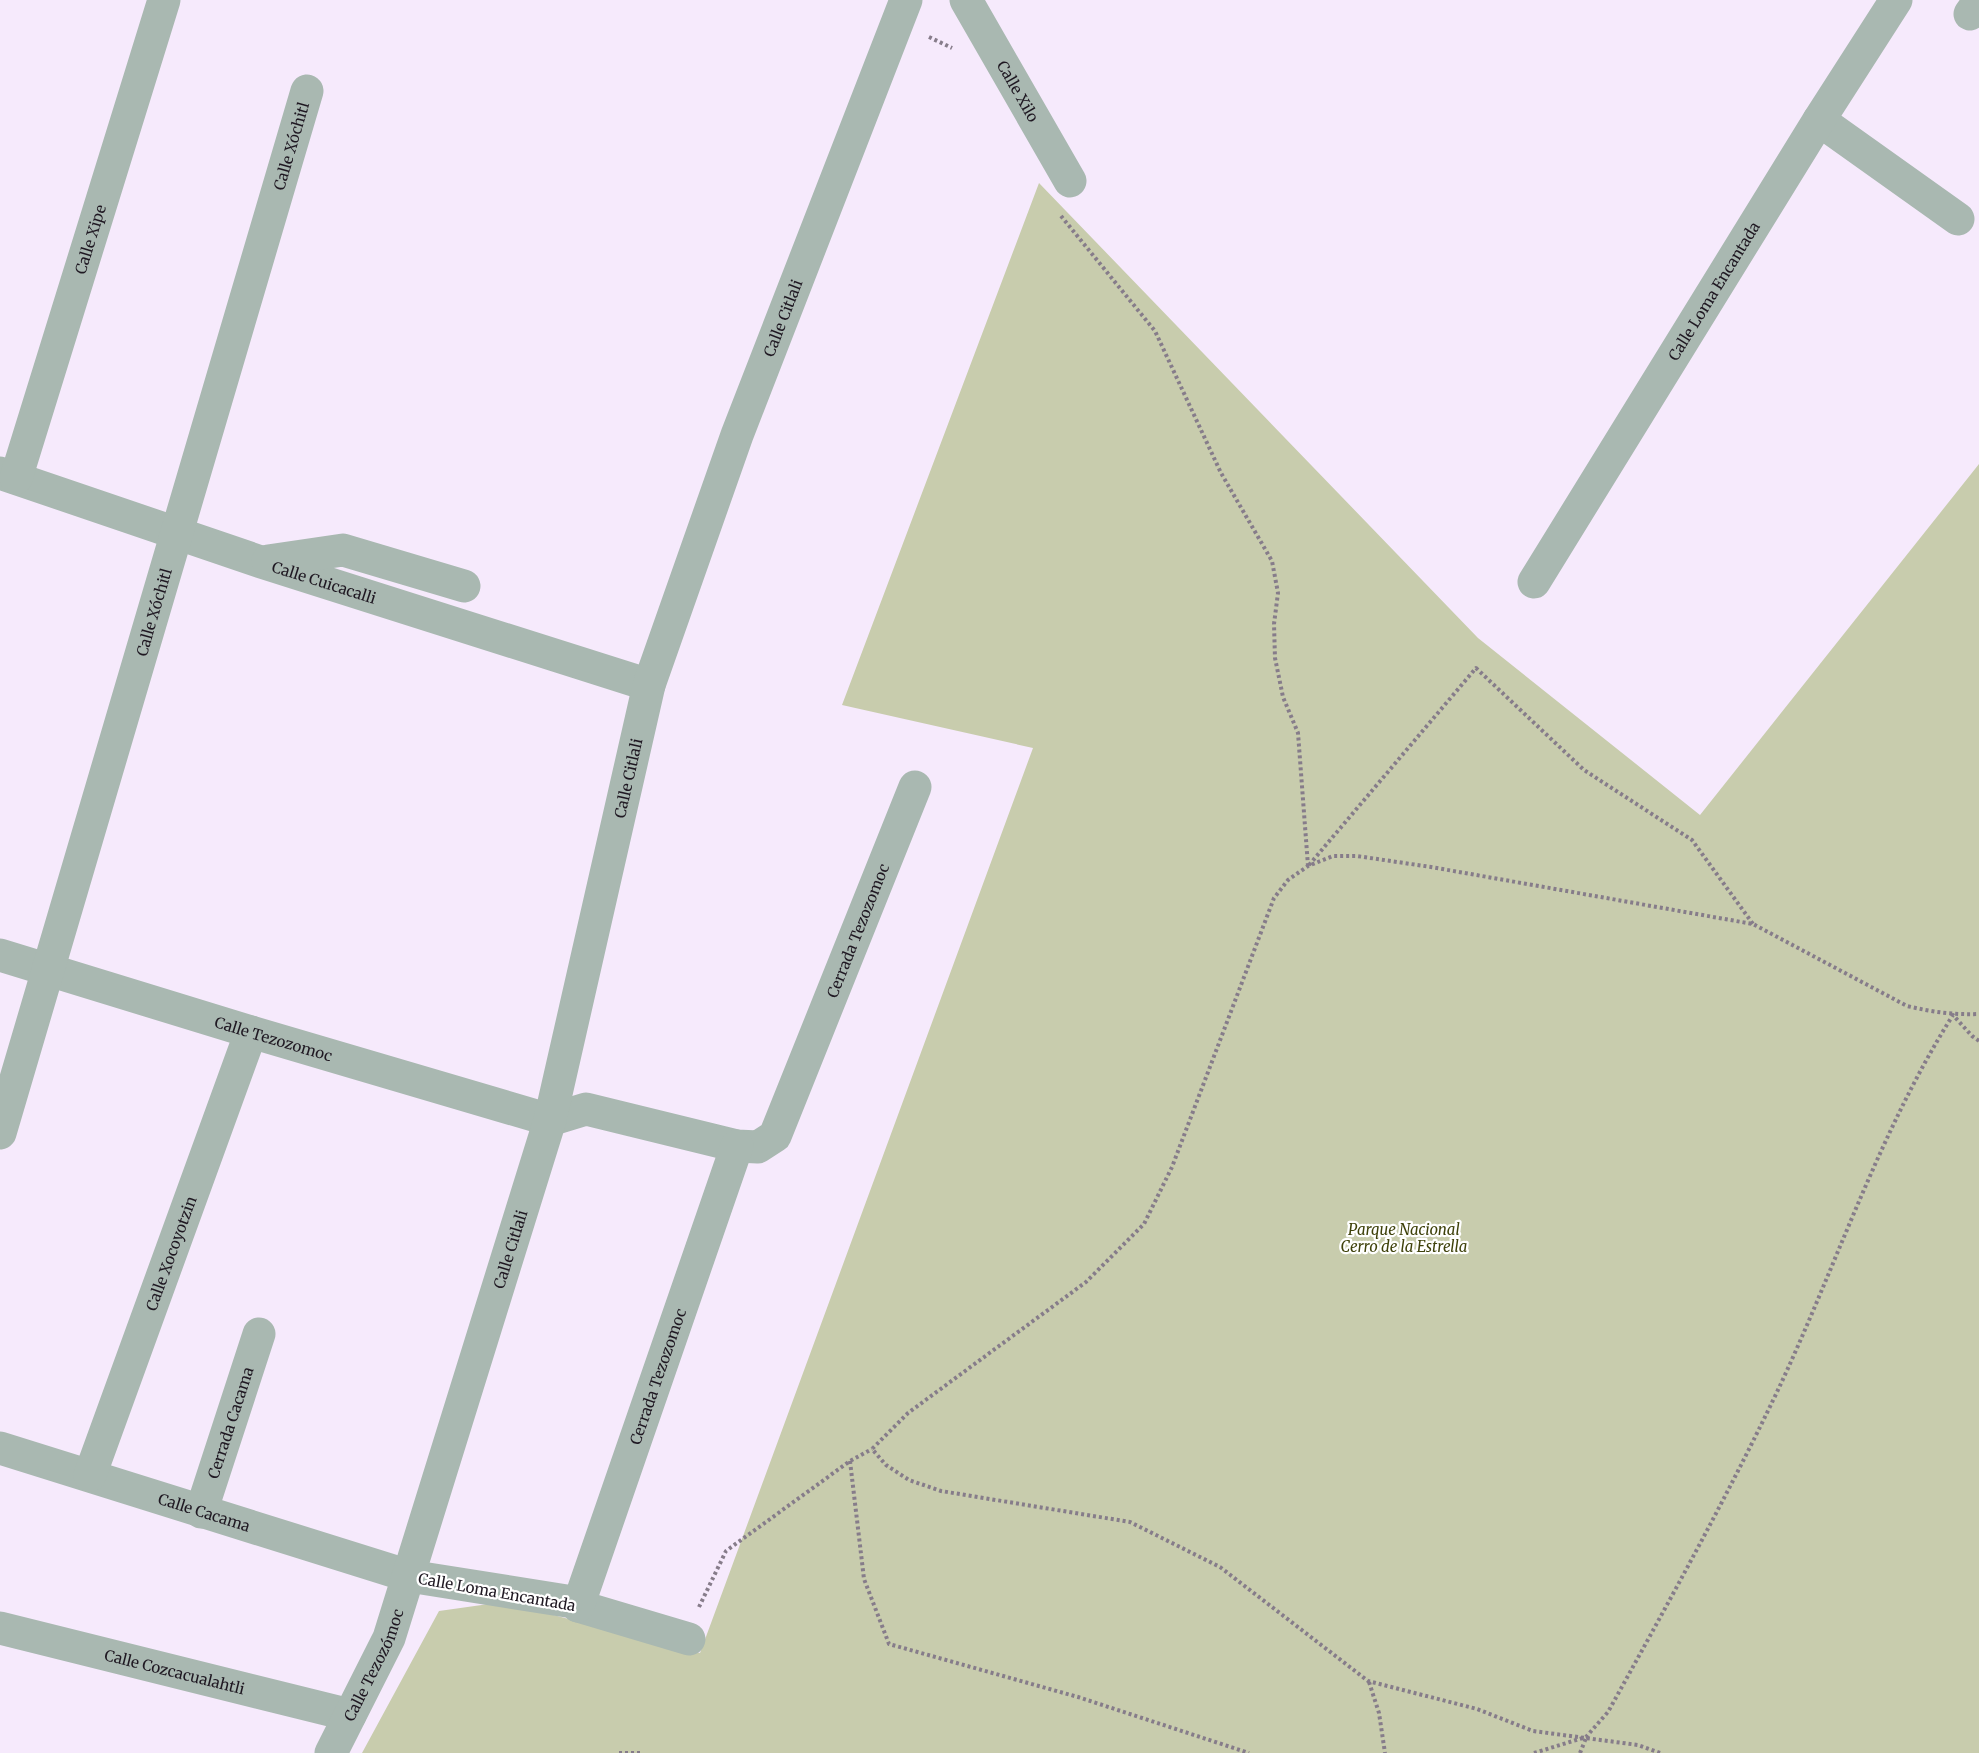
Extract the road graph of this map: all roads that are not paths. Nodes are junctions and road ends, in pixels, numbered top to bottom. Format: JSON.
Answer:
{"nodes":[{"id":1,"x":164,"y":0,"type":"edge"},
{"id":2,"x":966,"y":0,"type":"edge"},
{"id":3,"x":1896,"y":0,"type":"edge"},
{"id":4,"x":902,"y":11,"type":"edge"},
{"id":5,"x":307,"y":91,"type":"dead end"},
{"id":6,"x":1819,"y":120,"type":"junction"},
{"id":7,"x":1070,"y":181,"type":"dead end"},
{"id":8,"x":1958,"y":219,"type":"dead end"},
{"id":9,"x":8,"y":476,"type":"edge"},
{"id":10,"x":177,"y":533,"type":"junction"},
{"id":11,"x":261,"y":562,"type":"junction"},
{"id":12,"x":1534,"y":582,"type":"dead end"},
{"id":13,"x":464,"y":586,"type":"dead end"},
{"id":14,"x":649,"y":685,"type":"junction"},
{"id":15,"x":915,"y":787,"type":"dead end"},
{"id":16,"x":0,"y":955,"type":"edge"},
{"id":17,"x":47,"y":970,"type":"junction"},
{"id":18,"x":252,"y":1032,"type":"junction"},
{"id":19,"x":550,"y":1120,"type":"junction"},
{"id":20,"x":0,"y":1132,"type":"edge"},
{"id":21,"x":737,"y":1146,"type":"junction"},
{"id":22,"x":259,"y":1334,"type":"dead end"},
{"id":23,"x":0,"y":1448,"type":"edge"},
{"id":24,"x":90,"y":1475,"type":"junction"},
{"id":25,"x":201,"y":1512,"type":"junction"},
{"id":26,"x":409,"y":1576,"type":"junction"},
{"id":27,"x":578,"y":1606,"type":"junction"},
{"id":28,"x":0,"y":1628,"type":"edge"},
{"id":29,"x":687,"y":1638,"type":"road end"},
{"id":30,"x":350,"y":1715,"type":"junction"},
{"id":31,"x":331,"y":1753,"type":"edge"}],
"edges":[{"from":1,"to":9,"type":"street","name":"Calle Xipe"},
{"from":2,"to":7,"type":"street","name":"Calle Xilo"},
{"from":3,"to":6,"type":"street","name":"Calle Loma Encantada"},
{"from":4,"to":14,"type":"street","name":"Calle Citlali"},
{"from":5,"to":10,"type":"street","name":"Calle Xóchitl"},
{"from":6,"to":8,"type":"street"},
{"from":6,"to":12,"type":"street","name":"Calle Loma Encantada"},
{"from":9,"to":10,"type":"street","name":"Calle Cuicacalli"},
{"from":10,"to":11,"type":"street","name":"Calle Cuicacalli"},
{"from":10,"to":17,"type":"street","name":"Calle Xóchitl"},
{"from":11,"to":13,"type":"street"},
{"from":11,"to":14,"type":"street","name":"Calle Cuicacalli"},
{"from":14,"to":19,"type":"street","name":"Calle Citlali"},
{"from":15,"to":21,"type":"street","name":"Cerrada Tezozomoc"},
{"from":16,"to":17,"type":"street","name":"Calle Tezozomoc"},
{"from":17,"to":18,"type":"street","name":"Calle Tezozomoc"},
{"from":17,"to":20,"type":"street","name":"Calle Xóchitl"},
{"from":18,"to":19,"type":"street","name":"Calle Tezozomoc"},
{"from":18,"to":24,"type":"street","name":"Calle Xocoyotzin"},
{"from":19,"to":21,"type":"street","name":"Cerrada Tezozomoc"},
{"from":19,"to":26,"type":"street","name":"Calle Citlali"},
{"from":21,"to":27,"type":"street","name":"Cerrada Tezozomoc"},
{"from":22,"to":25,"type":"street","name":"Cerrada Cacama"},
{"from":23,"to":24,"type":"street","name":"Calle Cacama"},
{"from":24,"to":25,"type":"street","name":"Calle Cacama"},
{"from":25,"to":26,"type":"street","name":"Calle Cacama"},
{"from":26,"to":27,"type":"street","name":"Calle Loma Encantada"},
{"from":26,"to":30,"type":"street","name":"Calle Tezozómoc"},
{"from":27,"to":29,"type":"street","name":"Calle Loma Encantada"},
{"from":28,"to":30,"type":"street","name":"Calle Cozcacualahtli"},
{"from":30,"to":31,"type":"street","name":"Calle Tezozómoc"}]}
